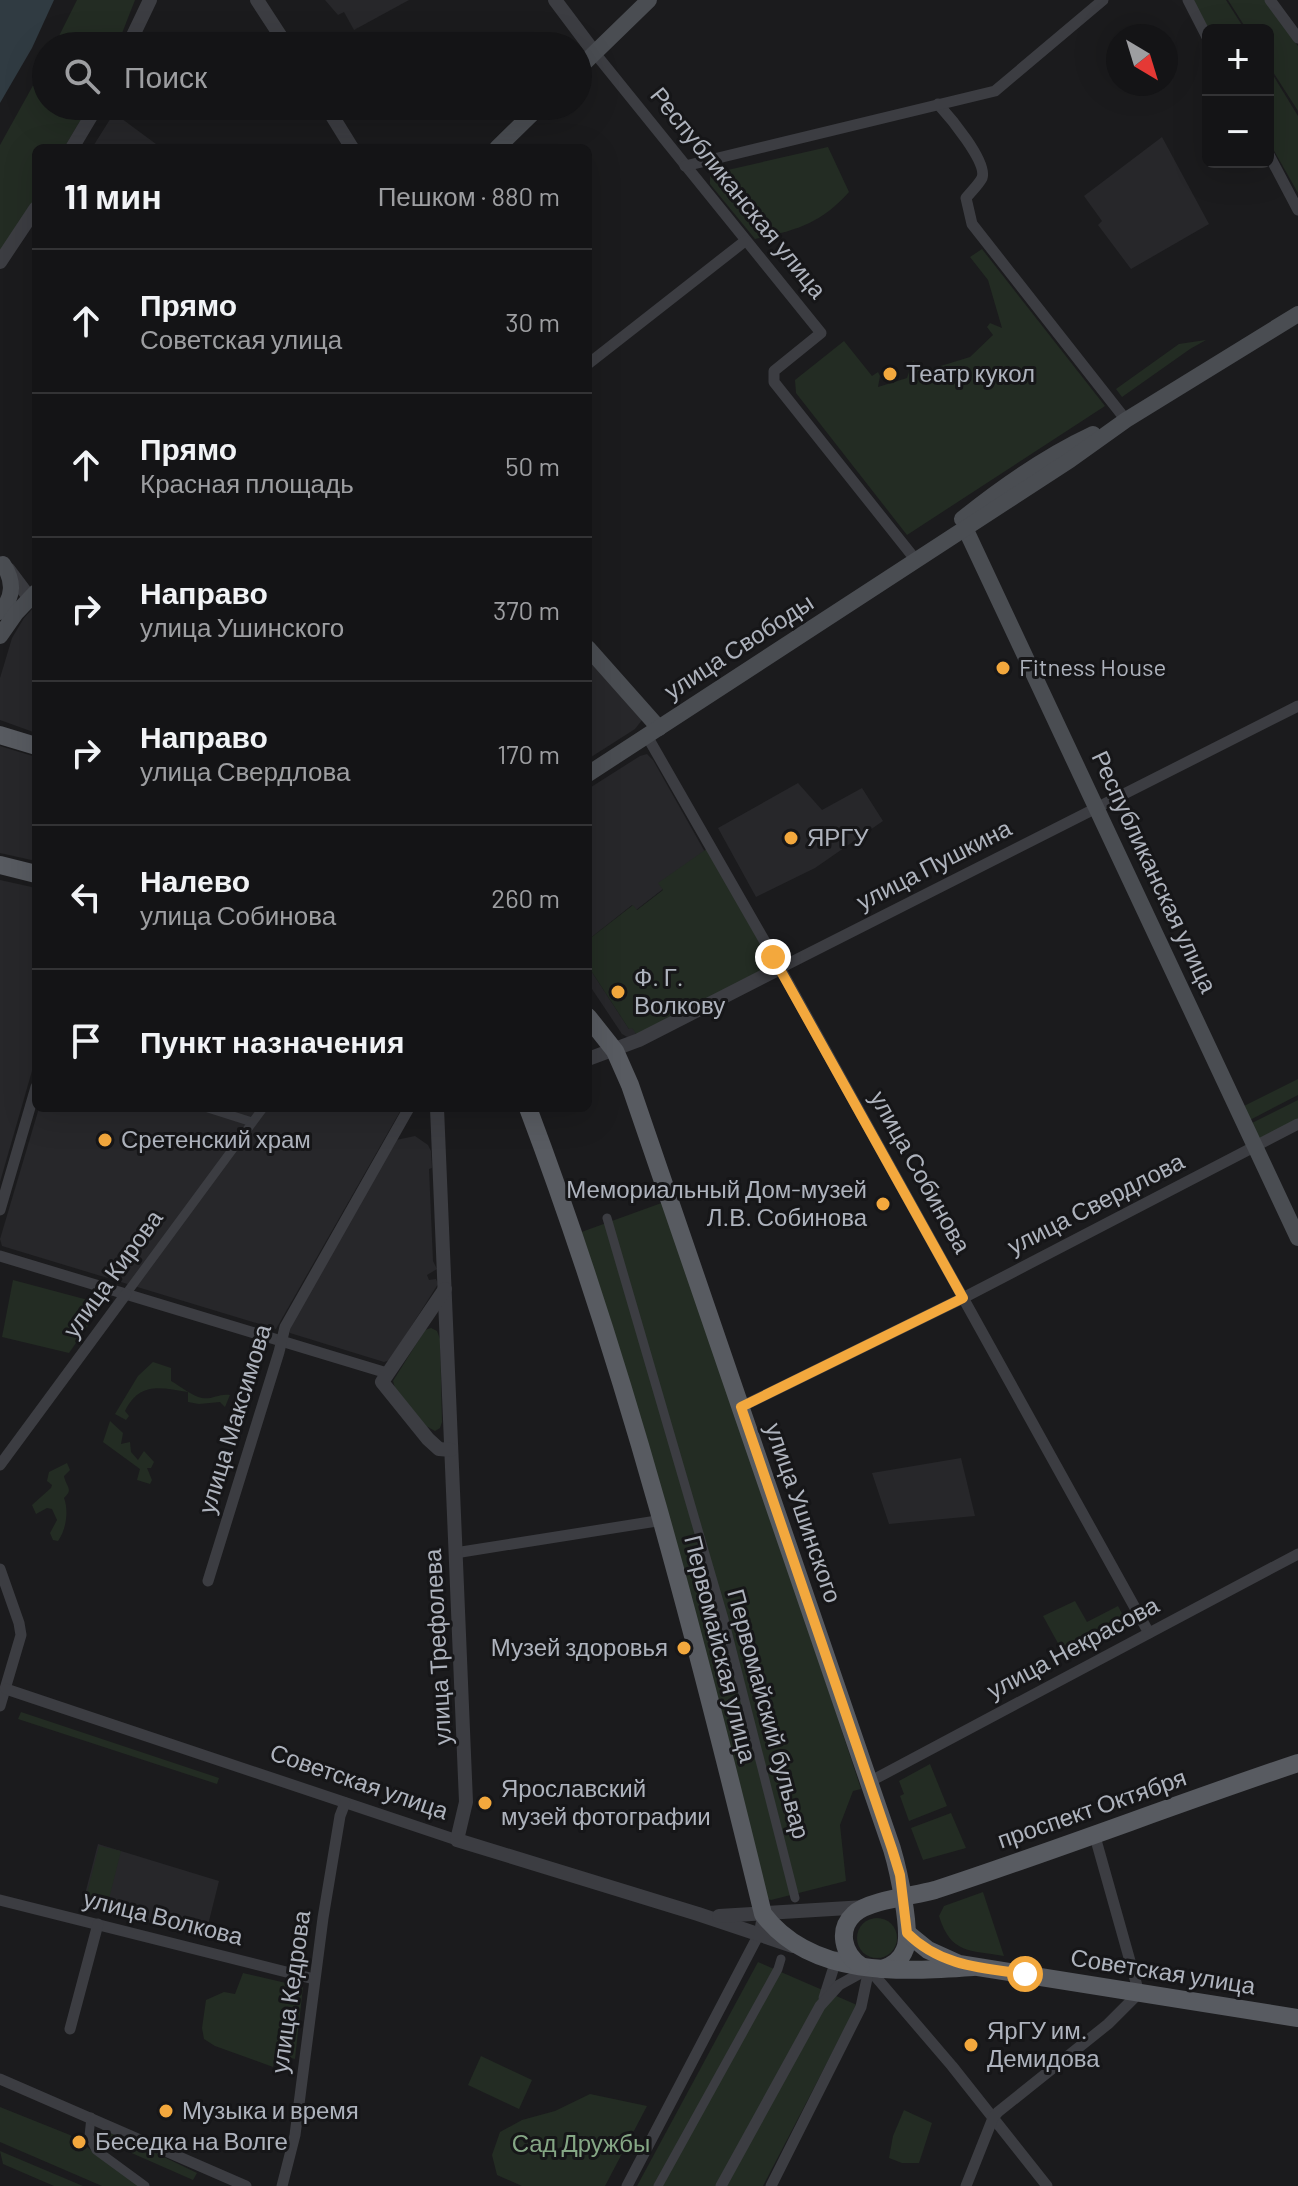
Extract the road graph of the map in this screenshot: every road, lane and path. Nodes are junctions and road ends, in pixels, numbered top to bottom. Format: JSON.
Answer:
{"nodes":[{"id":1,"x":150,"y":0,"type":"edge"},
{"id":2,"x":257,"y":0,"type":"edge"},
{"id":3,"x":555,"y":0,"type":"edge"},
{"id":4,"x":649,"y":0,"type":"edge"},
{"id":5,"x":1103,"y":0,"type":"edge"},
{"id":6,"x":1188,"y":0,"type":"edge"},
{"id":7,"x":1270,"y":0,"type":"edge"},
{"id":8,"x":1202,"y":27,"type":"edge"},
{"id":9,"x":135,"y":32,"type":"edge"},
{"id":10,"x":278,"y":32,"type":"edge"},
{"id":11,"x":579,"y":32,"type":"edge"},
{"id":12,"x":1298,"y":38,"type":"edge"},
{"id":13,"x":592,"y":49,"type":"edge"},
{"id":14,"x":594,"y":52,"type":"junction"},
{"id":15,"x":938,"y":104,"type":"junction"},
{"id":16,"x":89,"y":120,"type":"edge"},
{"id":17,"x":335,"y":120,"type":"edge"},
{"id":18,"x":526,"y":120,"type":"edge"},
{"id":19,"x":74,"y":144,"type":"edge"},
{"id":20,"x":350,"y":144,"type":"edge"},
{"id":21,"x":501,"y":144,"type":"edge"},
{"id":22,"x":1274,"y":164,"type":"edge"},
{"id":23,"x":685,"y":166,"type":"junction"},
{"id":24,"x":1298,"y":210,"type":"edge"},
{"id":25,"x":32,"y":214,"type":"edge"},
{"id":26,"x":745,"y":241,"type":"junction"},
{"id":27,"x":0,"y":262,"type":"edge"},
{"id":28,"x":1298,"y":314,"type":"edge"},
{"id":29,"x":592,"y":361,"type":"edge"},
{"id":30,"x":1126,"y":420,"type":"junction"},
{"id":31,"x":962,"y":523,"type":"junction"},
{"id":32,"x":915,"y":559,"type":"junction"},
{"id":33,"x":2,"y":562,"type":"edge"},
{"id":34,"x":20,"y":601,"type":"edge"},
{"id":35,"x":0,"y":636,"type":"edge"},
{"id":36,"x":592,"y":653,"type":"edge"},
{"id":37,"x":1298,"y":706,"type":"edge"},
{"id":38,"x":653,"y":732,"type":"junction"},
{"id":39,"x":0,"y":735,"type":"edge"},
{"id":40,"x":32,"y":745,"type":"edge"},
{"id":41,"x":592,"y":771,"type":"edge"},
{"id":42,"x":1098,"y":807,"type":"junction"},
{"id":43,"x":0,"y":865,"type":"edge"},
{"id":44,"x":32,"y":873,"type":"edge"},
{"id":45,"x":780,"y":968,"type":"junction"},
{"id":46,"x":592,"y":1022,"type":"edge"},
{"id":47,"x":615,"y":1051,"type":"junction"},
{"id":48,"x":592,"y":1058,"type":"edge"},
{"id":49,"x":32,"y":1101,"type":"edge"},
{"id":50,"x":221,"y":1112,"type":"edge"},
{"id":51,"x":260,"y":1112,"type":"edge"},
{"id":52,"x":406,"y":1112,"type":"edge"},
{"id":53,"x":437,"y":1112,"type":"edge"},
{"id":54,"x":529,"y":1112,"type":"edge"},
{"id":55,"x":252,"y":1122,"type":"junction"},
{"id":56,"x":1298,"y":1124,"type":"edge"},
{"id":57,"x":1255,"y":1146,"type":"junction"},
{"id":58,"x":0,"y":1210,"type":"edge"},
{"id":59,"x":607,"y":1218,"type":"dead end"},
{"id":60,"x":1298,"y":1238,"type":"edge"},
{"id":61,"x":0,"y":1256,"type":"edge"},
{"id":62,"x":445,"y":1288,"type":"junction"},
{"id":63,"x":126,"y":1294,"type":"junction"},
{"id":64,"x":963,"y":1298,"type":"junction"},
{"id":65,"x":418,"y":1329,"type":"junction"},
{"id":66,"x":447,"y":1336,"type":"junction"},
{"id":67,"x":281,"y":1341,"type":"junction"},
{"id":68,"x":385,"y":1378,"type":"junction"},
{"id":69,"x":741,"y":1407,"type":"junction"},
{"id":70,"x":451,"y":1450,"type":"junction"},
{"id":71,"x":0,"y":1465,"type":"edge"},
{"id":72,"x":663,"y":1520,"type":"junction"},
{"id":73,"x":455,"y":1553,"type":"junction"},
{"id":74,"x":1298,"y":1554,"type":"edge"},
{"id":75,"x":0,"y":1569,"type":"edge"},
{"id":76,"x":208,"y":1581,"type":"dead end"},
{"id":77,"x":1149,"y":1633,"type":"junction"},
{"id":78,"x":6,"y":1689,"type":"junction"},
{"id":79,"x":0,"y":1706,"type":"edge"},
{"id":80,"x":1298,"y":1763,"type":"edge"},
{"id":81,"x":869,"y":1782,"type":"junction"},
{"id":82,"x":345,"y":1803,"type":"junction"},
{"id":83,"x":1094,"y":1833,"type":"junction"},
{"id":84,"x":457,"y":1840,"type":"junction"},
{"id":85,"x":900,"y":1875,"type":"junction"},
{"id":86,"x":931,"y":1891,"type":"junction"},
{"id":87,"x":795,"y":1898,"type":"dead end"},
{"id":88,"x":902,"y":1898,"type":"junction"},
{"id":89,"x":0,"y":1900,"type":"edge"},
{"id":90,"x":872,"y":1906,"type":"junction"},
{"id":91,"x":698,"y":1914,"type":"junction"},
{"id":92,"x":763,"y":1914,"type":"junction"},
{"id":93,"x":98,"y":1924,"type":"junction"},
{"id":94,"x":906,"y":1927,"type":"junction"},
{"id":95,"x":844,"y":1933,"type":"junction"},
{"id":96,"x":759,"y":1934,"type":"junction"},
{"id":97,"x":805,"y":1950,"type":"junction"},
{"id":98,"x":781,"y":1959,"type":"dead end"},
{"id":99,"x":836,"y":1961,"type":"junction"},
{"id":100,"x":973,"y":1967,"type":"junction"},
{"id":101,"x":870,"y":1968,"type":"junction"},
{"id":102,"x":314,"y":1979,"type":"junction"},
{"id":103,"x":1139,"y":1993,"type":"junction"},
{"id":104,"x":820,"y":2006,"type":"junction"},
{"id":105,"x":1298,"y":2018,"type":"edge"},
{"id":106,"x":70,"y":2029,"type":"dead end"},
{"id":107,"x":0,"y":2079,"type":"edge"},
{"id":108,"x":91,"y":2117,"type":"junction"},
{"id":109,"x":993,"y":2118,"type":"junction"},
{"id":110,"x":145,"y":2186,"type":"edge"},
{"id":111,"x":246,"y":2186,"type":"edge"},
{"id":112,"x":282,"y":2186,"type":"edge"},
{"id":113,"x":627,"y":2186,"type":"edge"},
{"id":114,"x":658,"y":2186,"type":"edge"},
{"id":115,"x":721,"y":2186,"type":"edge"},
{"id":116,"x":771,"y":2186,"type":"edge"},
{"id":117,"x":966,"y":2186,"type":"edge"},
{"id":118,"x":1047,"y":2186,"type":"edge"}],
"edges":[{"from":1,"to":9,"type":"street"},
{"from":2,"to":10,"type":"street"},
{"from":3,"to":11,"type":"street","name":"Республиканская улица"},
{"from":4,"to":14,"type":"main road"},
{"from":5,"to":15,"type":"street"},
{"from":6,"to":8,"type":"street"},
{"from":7,"to":12,"type":"street"},
{"from":13,"to":14,"type":"street","name":"Республиканская улица"},
{"from":14,"to":23,"type":"street","name":"Республиканская улица"},
{"from":15,"to":23,"type":"street"},
{"from":15,"to":30,"type":"street"},
{"from":16,"to":19,"type":"street"},
{"from":17,"to":20,"type":"street"},
{"from":18,"to":21,"type":"main road"},
{"from":22,"to":24,"type":"street"},
{"from":23,"to":26,"type":"street","name":"Республиканская улица"},
{"from":25,"to":27,"type":"street"},
{"from":26,"to":29,"type":"street"},
{"from":26,"to":32,"type":"street","name":"Республиканская улица"},
{"from":28,"to":30,"type":"main road","name":"улица Свободы"},
{"from":30,"to":31,"type":"main road","name":"улица Свободы"},
{"from":31,"to":32,"type":"main road","name":"улица Свободы"},
{"from":31,"to":42,"type":"main road","name":"Республиканская улица"},
{"from":32,"to":38,"type":"main road","name":"улица Свободы"},
{"from":33,"to":34,"type":"street"},
{"from":33,"to":34,"type":"main road"},
{"from":34,"to":35,"type":"main road"},
{"from":36,"to":38,"type":"main road","name":"улица Собинова"},
{"from":37,"to":42,"type":"street","name":"улица Пушкина"},
{"from":38,"to":41,"type":"main road","name":"улица Свободы"},
{"from":38,"to":45,"type":"street","name":"улица Собинова"},
{"from":39,"to":40,"type":"main road"},
{"from":42,"to":45,"type":"street","name":"улица Пушкина"},
{"from":42,"to":57,"type":"main road","name":"Республиканская улица"},
{"from":43,"to":44,"type":"main road"},
{"from":45,"to":47,"type":"street","name":"улица Пушкина"},
{"from":45,"to":64,"type":"street","name":"улица Собинова"},
{"from":46,"to":47,"type":"main road","name":"улица Ушинского"},
{"from":47,"to":48,"type":"street","name":"улица Пушкина"},
{"from":47,"to":69,"type":"main road","name":"улица Ушинского"},
{"from":49,"to":58,"type":"street"},
{"from":50,"to":55,"type":"street"},
{"from":51,"to":55,"type":"street","name":"улица Кирова"},
{"from":52,"to":67,"type":"street","name":"улица Максимова"},
{"from":53,"to":62,"type":"street","name":"улица Трефолева"},
{"from":54,"to":72,"type":"main road","name":"Первомайская улица"},
{"from":55,"to":63,"type":"street","name":"улица Кирова"},
{"from":56,"to":57,"type":"street","name":"улица Свердлова"},
{"from":57,"to":60,"type":"main road","name":"Республиканская улица"},
{"from":57,"to":64,"type":"street","name":"улица Свердлова"},
{"from":59,"to":87,"type":"street","name":"Первомайский бульвар"},
{"from":61,"to":63,"type":"street"},
{"from":62,"to":65,"type":"street"},
{"from":62,"to":66,"type":"street","name":"улица Трефолева"},
{"from":63,"to":67,"type":"street"},
{"from":63,"to":71,"type":"street","name":"улица Кирова"},
{"from":64,"to":69,"type":"street","name":"улица Свердлова"},
{"from":64,"to":77,"type":"street","name":"улица Собинова"},
{"from":65,"to":66,"type":"street"},
{"from":65,"to":68,"type":"street"},
{"from":66,"to":70,"type":"street","name":"улица Трефолева"},
{"from":67,"to":68,"type":"street"},
{"from":67,"to":76,"type":"street","name":"улица Максимова"},
{"from":68,"to":70,"type":"street"},
{"from":69,"to":81,"type":"main road","name":"улица Ушинского"},
{"from":70,"to":73,"type":"street","name":"улица Трефолева"},
{"from":72,"to":73,"type":"street"},
{"from":72,"to":92,"type":"main road","name":"Первомайская улица"},
{"from":73,"to":84,"type":"street","name":"улица Трефолева"},
{"from":74,"to":77,"type":"street","name":"улица Некрасова"},
{"from":75,"to":78,"type":"street"},
{"from":77,"to":81,"type":"street","name":"улица Некрасова"},
{"from":78,"to":79,"type":"street"},
{"from":78,"to":82,"type":"street","name":"Советская улица"},
{"from":80,"to":83,"type":"main road","name":"проспект Октября"},
{"from":81,"to":85,"type":"main road","name":"улица Ушинского"},
{"from":82,"to":84,"type":"street","name":"Советская улица"},
{"from":82,"to":102,"type":"street","name":"улица Кедрова"},
{"from":83,"to":86,"type":"main road","name":"проспект Октября"},
{"from":83,"to":103,"type":"street"},
{"from":84,"to":91,"type":"street","name":"Советская улица"},
{"from":85,"to":86,"type":"main road"},
{"from":85,"to":88,"type":"main road","name":"улица Ушинского"},
{"from":86,"to":88,"type":"main road","name":"проспект Октября"},
{"from":86,"to":94,"type":"main road"},
{"from":88,"to":90,"type":"main road","name":"проспект Октября"},
{"from":88,"to":94,"type":"main road","name":"улица Ушинского"},
{"from":89,"to":93,"type":"street","name":"улица Волкова"},
{"from":90,"to":92,"type":"street","name":"Советская улица"},
{"from":90,"to":94,"type":"main road"},
{"from":90,"to":95,"type":"main road"},
{"from":91,"to":92,"type":"street","name":"Советская улица"},
{"from":91,"to":96,"type":"street","name":"Советская улица"},
{"from":92,"to":96,"type":"street","name":"Первомайская улица"},
{"from":92,"to":97,"type":"main road"},
{"from":93,"to":102,"type":"street","name":"улица Волкова"},
{"from":93,"to":106,"type":"street"},
{"from":94,"to":100,"type":"main road"},
{"from":94,"to":101,"type":"main road"},
{"from":95,"to":99,"type":"street"},
{"from":95,"to":101,"type":"main road"},
{"from":96,"to":97,"type":"street","name":"Советская улица"},
{"from":96,"to":113,"type":"street","name":"Первомайская улица"},
{"from":97,"to":99,"type":"main road"},
{"from":98,"to":114,"type":"street"},
{"from":99,"to":101,"type":"main road"},
{"from":99,"to":104,"type":"street"},
{"from":100,"to":101,"type":"main road"},
{"from":100,"to":103,"type":"main road","name":"Советская улица"},
{"from":101,"to":104,"type":"street"},
{"from":101,"to":109,"type":"street"},
{"from":101,"to":116,"type":"street"},
{"from":102,"to":112,"type":"street","name":"улица Кедрова"},
{"from":103,"to":105,"type":"main road","name":"Советская улица"},
{"from":103,"to":109,"type":"street"},
{"from":104,"to":115,"type":"street"},
{"from":107,"to":108,"type":"street"},
{"from":108,"to":110,"type":"street"},
{"from":108,"to":111,"type":"street"},
{"from":109,"to":117,"type":"street"},
{"from":109,"to":118,"type":"street"}]}
